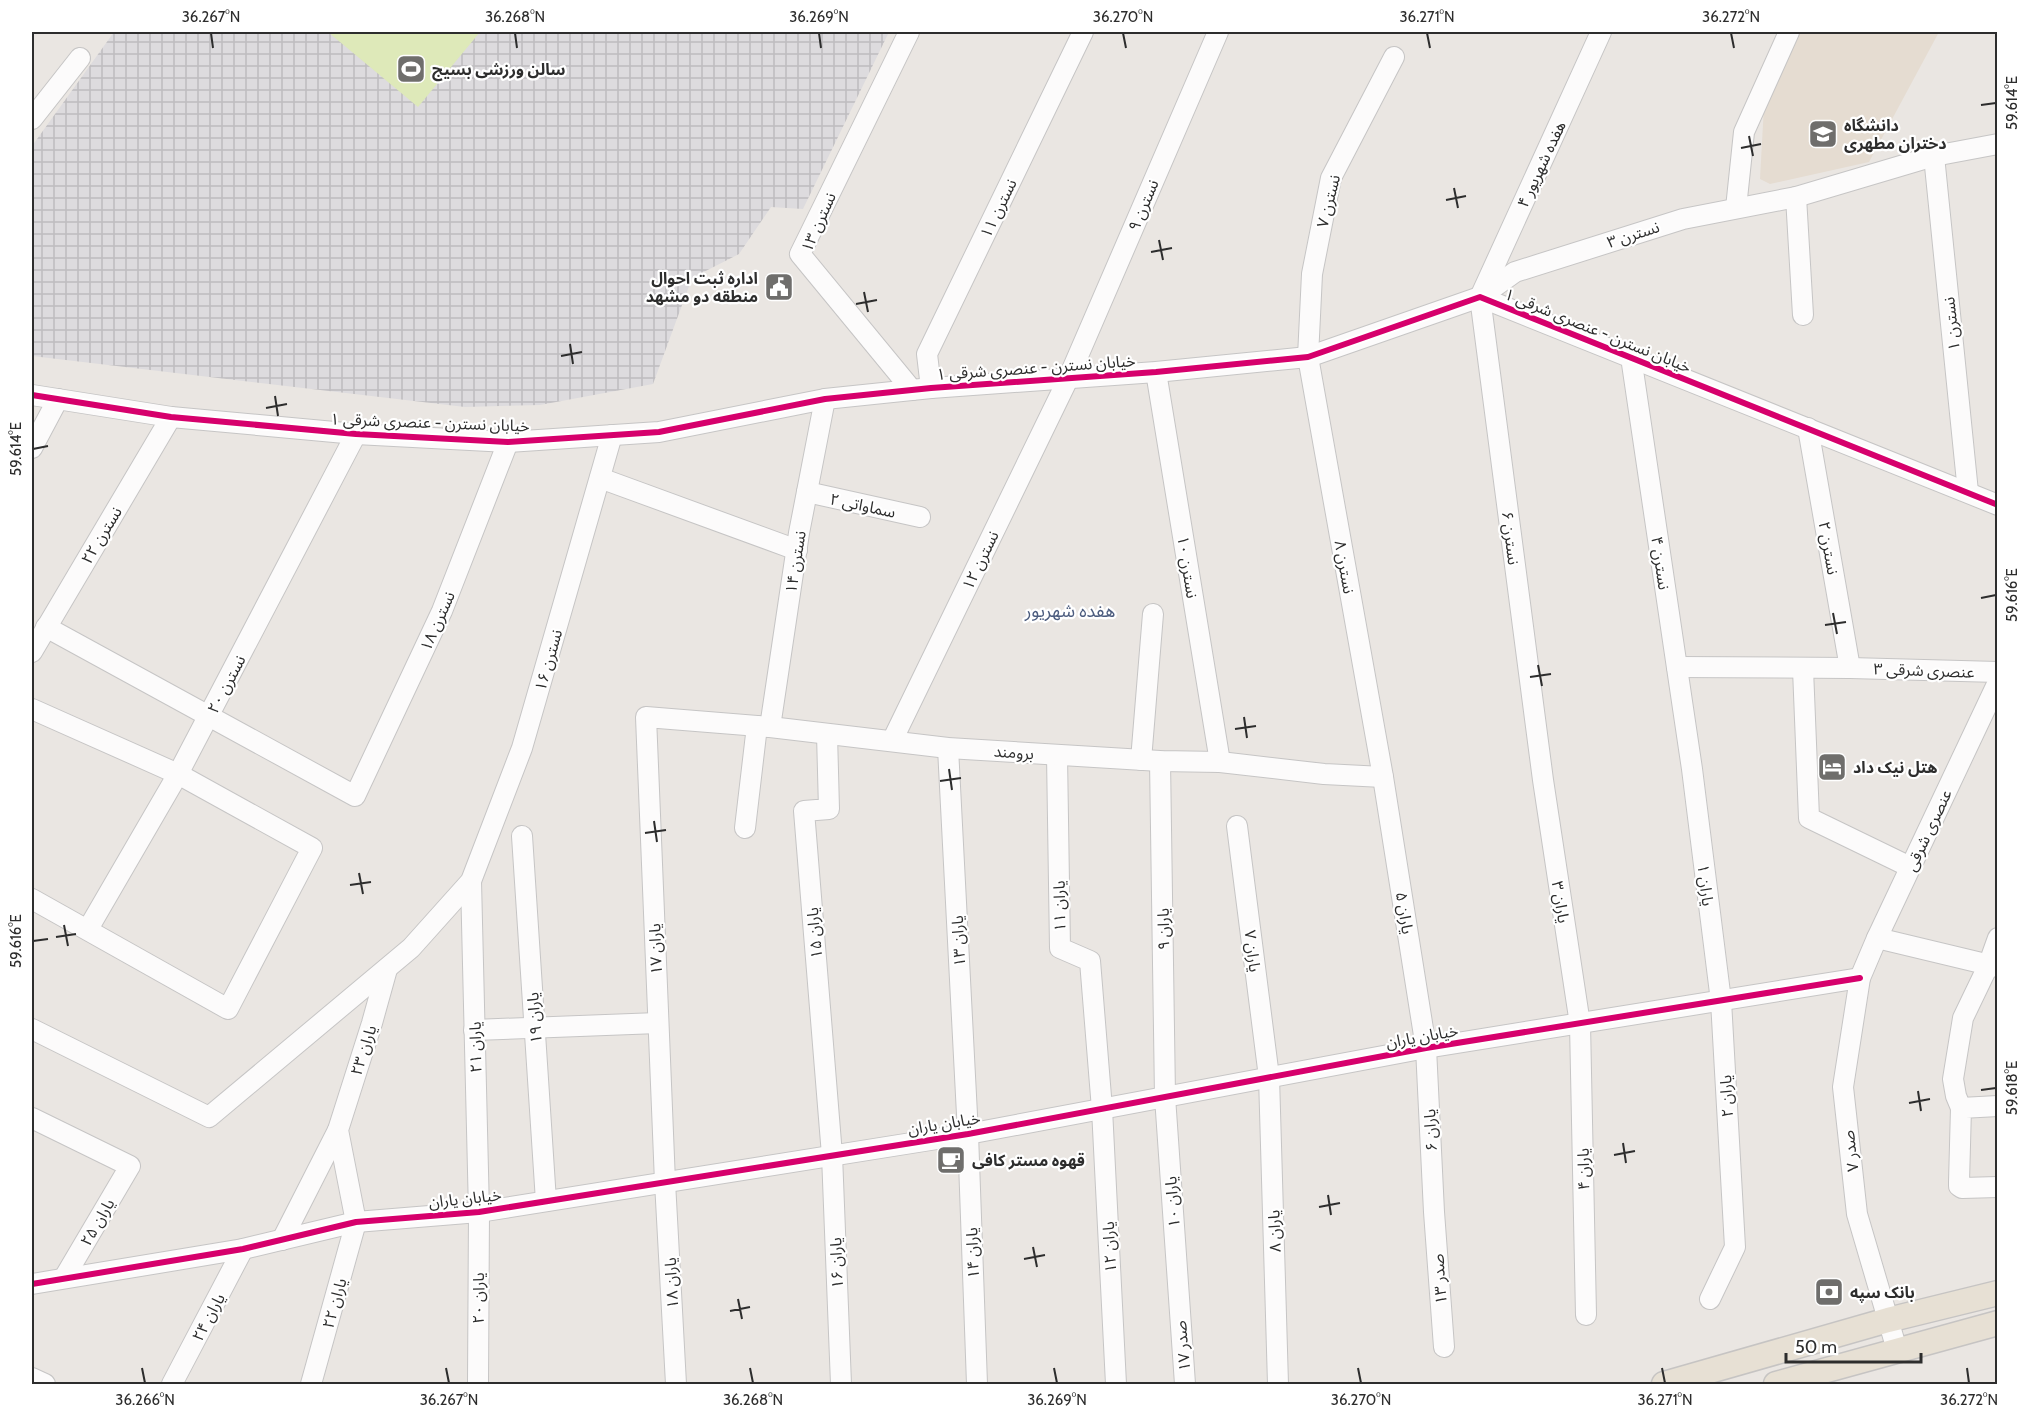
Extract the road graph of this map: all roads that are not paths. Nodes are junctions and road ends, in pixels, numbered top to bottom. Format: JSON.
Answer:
{"nodes":[{"id":1,"x":909,"y":32,"type":"edge"},
{"id":2,"x":1083,"y":32,"type":"edge"},
{"id":3,"x":1218,"y":32,"type":"edge"},
{"id":4,"x":1602,"y":32,"type":"edge"},
{"id":5,"x":1790,"y":32,"type":"edge"},
{"id":6,"x":1394,"y":57,"type":"dead end"},
{"id":7,"x":80,"y":58,"type":"dead end"},
{"id":8,"x":32,"y":118,"type":"edge"},
{"id":9,"x":1998,"y":144,"type":"edge"},
{"id":10,"x":1934,"y":156,"type":"junction"},
{"id":11,"x":1796,"y":197,"type":"junction"},
{"id":12,"x":1736,"y":208,"type":"junction"},
{"id":13,"x":1499,"y":255,"type":"junction"},
{"id":14,"x":1515,"y":272,"type":"junction"},
{"id":15,"x":1480,"y":297,"type":"junction"},
{"id":16,"x":1803,"y":315,"type":"dead end"},
{"id":17,"x":1308,"y":357,"type":"junction"},
{"id":18,"x":1631,"y":357,"type":"junction"},
{"id":19,"x":1156,"y":372,"type":"junction"},
{"id":20,"x":1068,"y":379,"type":"junction"},
{"id":21,"x":921,"y":389,"type":"junction"},
{"id":22,"x":32,"y":395,"type":"edge"},
{"id":23,"x":58,"y":399,"type":"junction"},
{"id":24,"x":825,"y":399,"type":"junction"},
{"id":25,"x":171,"y":417,"type":"junction"},
{"id":26,"x":1808,"y":428,"type":"junction"},
{"id":27,"x":356,"y":434,"type":"junction"},
{"id":28,"x":612,"y":435,"type":"junction"},
{"id":29,"x":508,"y":442,"type":"junction"},
{"id":30,"x":32,"y":448,"type":"edge"},
{"id":31,"x":600,"y":478,"type":"junction"},
{"id":32,"x":807,"y":492,"type":"junction"},
{"id":33,"x":1968,"y":492,"type":"junction"},
{"id":34,"x":1998,"y":505,"type":"edge"},
{"id":35,"x":920,"y":517,"type":"dead end"},
{"id":36,"x":796,"y":550,"type":"junction"},
{"id":37,"x":1153,"y":614,"type":"dead end"},
{"id":38,"x":46,"y":627,"type":"junction"},
{"id":39,"x":32,"y":652,"type":"edge"},
{"id":40,"x":1677,"y":667,"type":"junction"},
{"id":41,"x":1850,"y":668,"type":"junction"},
{"id":42,"x":1803,"y":669,"type":"junction"},
{"id":43,"x":1998,"y":672,"type":"edge"},
{"id":44,"x":1998,"y":682,"type":"edge"},
{"id":45,"x":32,"y":709,"type":"edge"},
{"id":46,"x":209,"y":716,"type":"junction"},
{"id":47,"x":646,"y":717,"type":"joint"},
{"id":48,"x":763,"y":726,"type":"junction"},
{"id":49,"x":827,"y":734,"type":"junction"},
{"id":50,"x":892,"y":741,"type":"junction"},
{"id":51,"x":948,"y":748,"type":"junction"},
{"id":52,"x":1057,"y":755,"type":"junction"},
{"id":53,"x":1151,"y":760,"type":"junction"},
{"id":54,"x":1220,"y":762,"type":"junction"},
{"id":55,"x":1692,"y":769,"type":"joint"},
{"id":56,"x":178,"y":774,"type":"junction"},
{"id":57,"x":1383,"y":777,"type":"junction"},
{"id":58,"x":1543,"y":780,"type":"joint"},
{"id":59,"x":1237,"y":826,"type":"dead end"},
{"id":60,"x":745,"y":828,"type":"dead end"},
{"id":61,"x":522,"y":836,"type":"dead end"},
{"id":62,"x":1910,"y":867,"type":"junction"},
{"id":63,"x":471,"y":881,"type":"junction"},
{"id":64,"x":32,"y":899,"type":"edge"},
{"id":65,"x":88,"y":929,"type":"junction"},
{"id":66,"x":1877,"y":938,"type":"junction"},
{"id":67,"x":1998,"y":939,"type":"edge"},
{"id":68,"x":1993,"y":967,"type":"edge"},
{"id":69,"x":387,"y":969,"type":"junction"},
{"id":70,"x":1860,"y":978,"type":"junction"},
{"id":71,"x":1721,"y":1001,"type":"junction"},
{"id":72,"x":658,"y":1023,"type":"junction"},
{"id":73,"x":1580,"y":1024,"type":"junction"},
{"id":74,"x":535,"y":1028,"type":"junction"},
{"id":75,"x":32,"y":1029,"type":"edge"},
{"id":76,"x":474,"y":1030,"type":"junction"},
{"id":77,"x":1426,"y":1048,"type":"junction"},
{"id":78,"x":1269,"y":1077,"type":"junction"},
{"id":79,"x":1166,"y":1097,"type":"junction"},
{"id":80,"x":1998,"y":1106,"type":"edge"},
{"id":81,"x":1961,"y":1108,"type":"junction"},
{"id":82,"x":1102,"y":1109,"type":"junction"},
{"id":83,"x":32,"y":1118,"type":"edge"},
{"id":84,"x":338,"y":1130,"type":"junction"},
{"id":85,"x":968,"y":1134,"type":"junction"},
{"id":86,"x":832,"y":1155,"type":"junction"},
{"id":87,"x":665,"y":1182,"type":"junction"},
{"id":88,"x":1998,"y":1187,"type":"edge"},
{"id":89,"x":546,"y":1200,"type":"junction"},
{"id":90,"x":479,"y":1212,"type":"junction"},
{"id":91,"x":1434,"y":1212,"type":"joint"},
{"id":92,"x":357,"y":1222,"type":"junction"},
{"id":93,"x":282,"y":1240,"type":"junction"},
{"id":94,"x":243,"y":1249,"type":"junction"},
{"id":95,"x":64,"y":1278,"type":"junction"},
{"id":96,"x":35,"y":1287,"type":"edge"},
{"id":97,"x":1998,"y":1293,"type":"edge"},
{"id":98,"x":1710,"y":1299,"type":"dead end"},
{"id":99,"x":1179,"y":1307,"type":"joint"},
{"id":100,"x":1586,"y":1315,"type":"dead end"},
{"id":101,"x":1888,"y":1320,"type":"junction"},
{"id":102,"x":1998,"y":1323,"type":"edge"},
{"id":103,"x":1444,"y":1347,"type":"dead end"},
{"id":104,"x":1897,"y":1350,"type":"junction"},
{"id":105,"x":841,"y":1377,"type":"edge"},
{"id":106,"x":32,"y":1378,"type":"edge"},
{"id":107,"x":977,"y":1378,"type":"edge"},
{"id":108,"x":1820,"y":1378,"type":"edge"},
{"id":109,"x":45,"y":1384,"type":"edge"},
{"id":110,"x":172,"y":1384,"type":"edge"},
{"id":111,"x":311,"y":1384,"type":"edge"},
{"id":112,"x":478,"y":1384,"type":"edge"},
{"id":113,"x":676,"y":1384,"type":"edge"},
{"id":114,"x":1116,"y":1384,"type":"edge"},
{"id":115,"x":1185,"y":1384,"type":"edge"},
{"id":116,"x":1278,"y":1384,"type":"edge"},
{"id":117,"x":1664,"y":1384,"type":"edge"},
{"id":118,"x":1776,"y":1384,"type":"edge"}],
"edges":[{"from":1,"to":21,"type":"street","name":"نسترن ۱۳"},
{"from":2,"to":21,"type":"street","name":"نسترن ۱۱"},
{"from":3,"to":20,"type":"street","name":"نسترن ۹"},
{"from":4,"to":13,"type":"street","name":"هفده شهریور ۴"},
{"from":5,"to":12,"type":"street"},
{"from":6,"to":17,"type":"street","name":"نسترن ۷"},
{"from":7,"to":8,"type":"street"},
{"from":9,"to":10,"type":"street"},
{"from":10,"to":11,"type":"street"},
{"from":10,"to":33,"type":"street","name":"نسترن ۱"},
{"from":11,"to":12,"type":"street","name":"نسترن ۳"},
{"from":11,"to":16,"type":"street"},
{"from":12,"to":14,"type":"street","name":"نسترن ۳"},
{"from":13,"to":14,"type":"street"},
{"from":13,"to":15,"type":"street","name":"هفده شهریور ۴"},
{"from":14,"to":15,"type":"street","name":"نسترن ۳"},
{"from":15,"to":17,"type":"street","name":"خیابان نسترن - عنصری شرقی ۱"},
{"from":15,"to":18,"type":"street","name":"خیابان نسترن - عنصری شرقی ۱"},
{"from":15,"to":58,"type":"street","name":"نسترن ۶"},
{"from":17,"to":19,"type":"street","name":"خیابان نسترن - عنصری شرقی ۱"},
{"from":17,"to":57,"type":"street","name":"نسترن ۸"},
{"from":18,"to":26,"type":"street","name":"خیابان نسترن - عنصری شرقی ۱"},
{"from":18,"to":40,"type":"street","name":"نسترن ۴"},
{"from":19,"to":20,"type":"street","name":"خیابان نسترن - عنصری شرقی ۱"},
{"from":19,"to":54,"type":"street","name":"نسترن ۱۰"},
{"from":20,"to":21,"type":"street","name":"خیابان نسترن - عنصری شرقی ۱"},
{"from":20,"to":50,"type":"street","name":"نسترن ۱۲"},
{"from":21,"to":24,"type":"street","name":"خیابان نسترن - عنصری شرقی ۱"},
{"from":22,"to":23,"type":"street","name":"خیابان نسترن - عنصری شرقی ۱"},
{"from":23,"to":25,"type":"street","name":"خیابان نسترن - عنصری شرقی ۱"},
{"from":23,"to":30,"type":"street"},
{"from":24,"to":28,"type":"street","name":"خیابان نسترن - عنصری شرقی ۱"},
{"from":24,"to":32,"type":"street","name":"نسترن ۱۴"},
{"from":25,"to":27,"type":"street","name":"خیابان نسترن - عنصری شرقی ۱"},
{"from":25,"to":38,"type":"street","name":"نسترن ۲۲"},
{"from":26,"to":33,"type":"street","name":"خیابان نسترن - عنصری شرقی ۱"},
{"from":26,"to":41,"type":"street","name":"نسترن ۲"},
{"from":27,"to":29,"type":"street","name":"خیابان نسترن - عنصری شرقی ۱"},
{"from":27,"to":46,"type":"street","name":"نسترن ۲۰"},
{"from":28,"to":29,"type":"street","name":"خیابان نسترن - عنصری شرقی ۱"},
{"from":28,"to":31,"type":"street","name":"نسترن ۱۶"},
{"from":29,"to":46,"type":"street","name":"نسترن ۱۸"},
{"from":31,"to":36,"type":"street"},
{"from":31,"to":63,"type":"street","name":"نسترن ۱۶"},
{"from":32,"to":35,"type":"street","name":"سماواتی ۲"},
{"from":32,"to":36,"type":"street","name":"نسترن ۱۴"},
{"from":33,"to":34,"type":"street","name":"خیابان نسترن - عنصری شرقی ۱"},
{"from":36,"to":48,"type":"street","name":"نسترن ۱۴"},
{"from":37,"to":53,"type":"street","name":"یاران ۹"},
{"from":38,"to":39,"type":"street","name":"نسترن ۲۲"},
{"from":38,"to":46,"type":"street"},
{"from":40,"to":42,"type":"street","name":"عنصری شرقی ۳"},
{"from":40,"to":55,"type":"street","name":"نسترن ۴"},
{"from":41,"to":42,"type":"street","name":"عنصری شرقی ۳"},
{"from":41,"to":43,"type":"street","name":"عنصری شرقی ۳"},
{"from":42,"to":62,"type":"street"},
{"from":44,"to":62,"type":"street","name":"عنصری شرقی"},
{"from":45,"to":56,"type":"street"},
{"from":46,"to":56,"type":"street","name":"نسترن ۲۰"},
{"from":47,"to":48,"type":"street","name":"برومند"},
{"from":47,"to":72,"type":"street","name":"یاران ۱۷"},
{"from":48,"to":49,"type":"street","name":"برومند"},
{"from":48,"to":60,"type":"street","name":"نسترن ۱۴"},
{"from":49,"to":50,"type":"street","name":"برومند"},
{"from":49,"to":86,"type":"street","name":"یاران ۱۵"},
{"from":50,"to":51,"type":"street","name":"برومند"},
{"from":51,"to":52,"type":"street","name":"برومند"},
{"from":51,"to":85,"type":"street","name":"یاران ۱۳"},
{"from":52,"to":53,"type":"street","name":"برومند"},
{"from":52,"to":82,"type":"street","name":"یاران ۱۱"},
{"from":53,"to":54,"type":"street","name":"برومند"},
{"from":53,"to":79,"type":"street","name":"یاران ۹"},
{"from":54,"to":57,"type":"street","name":"برومند"},
{"from":55,"to":71,"type":"street","name":"یاران ۱"},
{"from":56,"to":65,"type":"street","name":"نسترن ۲۰"},
{"from":56,"to":65,"type":"street"},
{"from":57,"to":77,"type":"street","name":"یاران ۵"},
{"from":58,"to":73,"type":"street","name":"یاران ۳"},
{"from":59,"to":78,"type":"street","name":"یاران ۷"},
{"from":61,"to":74,"type":"street","name":"یاران ۱۹"},
{"from":62,"to":66,"type":"street","name":"عنصری شرقی"},
{"from":63,"to":69,"type":"street"},
{"from":63,"to":76,"type":"street","name":"یاران ۲۱"},
{"from":64,"to":65,"type":"street"},
{"from":66,"to":68,"type":"street"},
{"from":66,"to":70,"type":"street","name":"عنصری شرقی"},
{"from":67,"to":68,"type":"street"},
{"from":68,"to":81,"type":"street"},
{"from":69,"to":75,"type":"street"},
{"from":69,"to":84,"type":"street","name":"یاران ۲۳"},
{"from":70,"to":71,"type":"street","name":"خیابان یاران"},
{"from":70,"to":101,"type":"street","name":"صدر ۷"},
{"from":71,"to":73,"type":"street","name":"خیابان یاران"},
{"from":71,"to":98,"type":"street","name":"یاران ۲"},
{"from":72,"to":74,"type":"street"},
{"from":72,"to":87,"type":"street","name":"یاران ۱۷"},
{"from":73,"to":77,"type":"street","name":"خیابان یاران"},
{"from":73,"to":100,"type":"street","name":"یاران ۴"},
{"from":74,"to":76,"type":"street"},
{"from":74,"to":89,"type":"street","name":"یاران ۱۹"},
{"from":76,"to":90,"type":"street","name":"یاران ۲۱"},
{"from":77,"to":78,"type":"street","name":"خیابان یاران"},
{"from":77,"to":91,"type":"street","name":"یاران ۶"},
{"from":78,"to":79,"type":"street","name":"خیابان یاران"},
{"from":78,"to":116,"type":"street","name":"یاران ۸"},
{"from":79,"to":82,"type":"street","name":"خیابان یاران"},
{"from":79,"to":99,"type":"street","name":"یاران ۱۰"},
{"from":80,"to":81,"type":"street"},
{"from":81,"to":88,"type":"street"},
{"from":82,"to":85,"type":"street","name":"خیابان یاران"},
{"from":82,"to":114,"type":"street","name":"یاران ۱۲"},
{"from":83,"to":95,"type":"street","name":"یاران ۲۵"},
{"from":84,"to":92,"type":"street","name":"یاران ۲۳"},
{"from":84,"to":93,"type":"street","name":"یاران ۲۳"},
{"from":85,"to":86,"type":"street","name":"خیابان یاران"},
{"from":85,"to":107,"type":"street","name":"یاران ۱۴"},
{"from":86,"to":87,"type":"street","name":"خیابان یاران"},
{"from":86,"to":105,"type":"street","name":"یاران ۱۶"},
{"from":87,"to":89,"type":"street","name":"خیابان یاران"},
{"from":87,"to":113,"type":"street","name":"یاران ۱۸"},
{"from":89,"to":90,"type":"street","name":"خیابان یاران"},
{"from":90,"to":92,"type":"street","name":"خیابان یاران"},
{"from":90,"to":112,"type":"street","name":"یاران ۲۰"},
{"from":91,"to":103,"type":"street","name":"صدر ۱۳"},
{"from":92,"to":93,"type":"street","name":"خیابان یاران"},
{"from":92,"to":111,"type":"street","name":"یاران ۲۲"},
{"from":93,"to":94,"type":"street","name":"خیابان یاران"},
{"from":94,"to":95,"type":"street","name":"خیابان یاران"},
{"from":94,"to":110,"type":"street","name":"یاران ۲۴"},
{"from":95,"to":96,"type":"street","name":"خیابان یاران"},
{"from":97,"to":101,"type":"main road"},
{"from":99,"to":115,"type":"street","name":"صدر ۱۷"},
{"from":101,"to":104,"type":"street","name":"صدر ۷"},
{"from":101,"to":117,"type":"main road"},
{"from":102,"to":104,"type":"main road"},
{"from":104,"to":108,"type":"main road"},
{"from":106,"to":109,"type":"street"},
{"from":108,"to":118,"type":"main road"}]}
